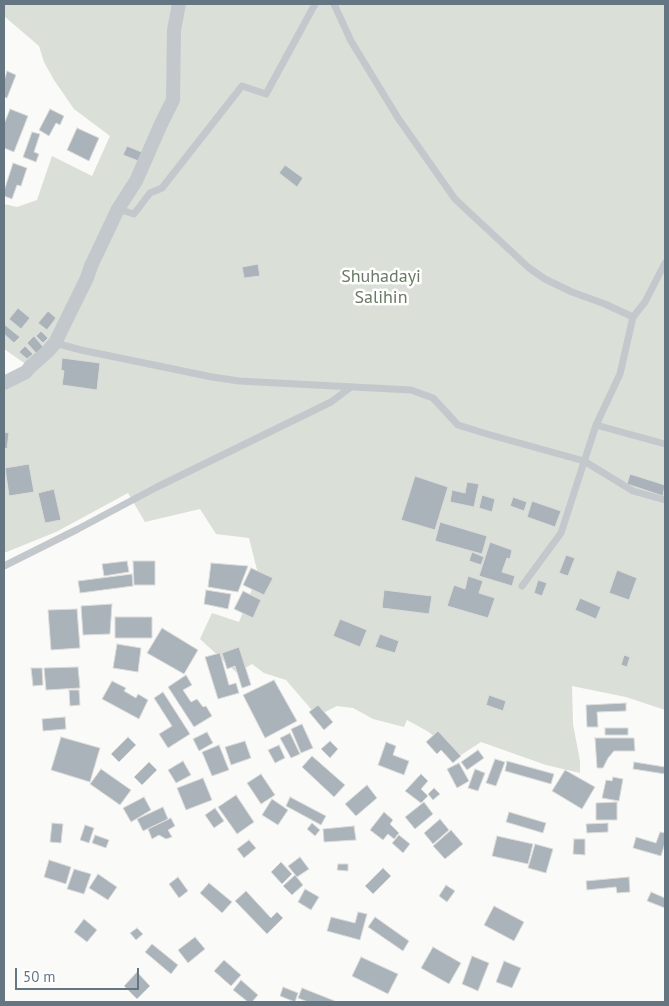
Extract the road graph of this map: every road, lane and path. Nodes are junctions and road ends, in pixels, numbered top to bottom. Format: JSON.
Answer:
{"nodes":[{"id":1,"x":179,"y":4,"type":"edge"},
{"id":2,"x":316,"y":4,"type":"edge"},
{"id":3,"x":334,"y":4,"type":"edge"},
{"id":4,"x":118,"y":209,"type":"junction"},
{"id":5,"x":665,"y":263,"type":"edge"},
{"id":6,"x":633,"y":317,"type":"junction"},
{"id":7,"x":55,"y":343,"type":"junction"},
{"id":8,"x":4,"y":383,"type":"edge"},
{"id":9,"x":352,"y":387,"type":"junction"},
{"id":10,"x":596,"y":425,"type":"junction"},
{"id":11,"x":665,"y":444,"type":"edge"},
{"id":12,"x":584,"y":461,"type":"junction"},
{"id":13,"x":665,"y":500,"type":"edge"},
{"id":14,"x":4,"y":566,"type":"edge"},
{"id":15,"x":522,"y":586,"type":"dead end"}],
"edges":[{"from":1,"to":4,"type":"street"},
{"from":2,"to":4,"type":"lane"},
{"from":3,"to":6,"type":"lane"},
{"from":4,"to":7,"type":"street"},
{"from":5,"to":6,"type":"lane"},
{"from":6,"to":10,"type":"lane"},
{"from":7,"to":8,"type":"street"},
{"from":7,"to":9,"type":"lane"},
{"from":9,"to":12,"type":"lane"},
{"from":9,"to":14,"type":"lane"},
{"from":10,"to":11,"type":"lane"},
{"from":10,"to":12,"type":"lane"},
{"from":12,"to":13,"type":"lane"},
{"from":12,"to":15,"type":"lane"}]}
